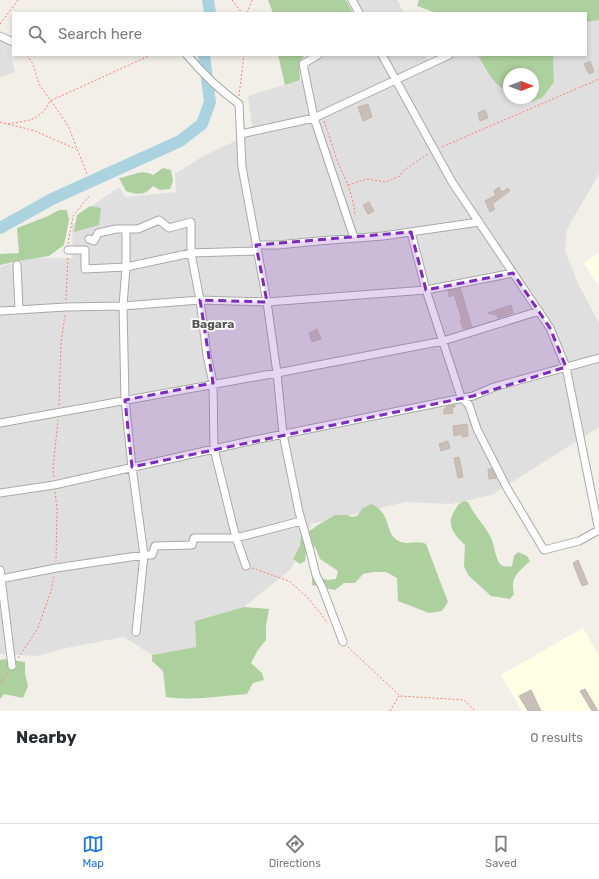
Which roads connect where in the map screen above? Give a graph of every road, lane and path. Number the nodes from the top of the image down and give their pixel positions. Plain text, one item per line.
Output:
1 (18, 0) edge
2 (232, 0) edge
3 (252, 0) edge
4 (352, 0) edge
5 (241, 12) edge
6 (248, 12) edge
7 (358, 12) edge
8 (0, 24) edge
9 (0, 36) edge
10 (12, 42) edge
11 (28, 56) edge
12 (149, 56) edge
13 (188, 56) edge
14 (244, 56) edge
15 (316, 56) edge
16 (383, 56) edge
17 (447, 56) edge
18 (599, 79) edge
19 (396, 80) junction
20 (50, 101) junction
21 (239, 104) junction
22 (322, 115) junction
23 (314, 118) junction
24 (0, 122) edge
25 (8, 124) junction
26 (241, 134) junction
27 (76, 149) junction
28 (434, 150) junction
29 (87, 174) dead end
30 (348, 185) junction
31 (90, 195) dead end
32 (355, 222) dead end
33 (479, 222) junction
34 (126, 229) junction
35 (411, 232) junction
36 (354, 238) junction
37 (89, 239) dead end
38 (257, 248) junction
39 (68, 250) junction
40 (191, 253) junction
41 (17, 265) dead end
42 (126, 267) junction
43 (513, 273) junction
44 (426, 290) junction
45 (200, 300) junction
46 (267, 302) junction
47 (123, 306) junction
48 (66, 307) junction
49 (19, 309) junction
50 (0, 310) edge
51 (538, 310) junction
52 (443, 341) junction
53 (599, 358) edge
54 (566, 367) junction
55 (277, 372) junction
56 (213, 383) junction
57 (461, 397) junction
58 (125, 400) junction
59 (58, 412) junction
60 (0, 423) edge
61 (283, 434) junction
62 (214, 449) junction
63 (132, 468) junction
64 (54, 485) junction
65 (0, 494) edge
66 (301, 520) junction
67 (599, 530) edge
68 (236, 538) junction
69 (144, 555) junction
70 (246, 566) joint
71 (56, 568) junction
72 (0, 570) edge
73 (1, 579) edge
74 (330, 626) dead end
75 (136, 632) dead end
76 (343, 642) joint
77 (12, 666) junction
78 (0, 682) edge
79 (400, 696) junction
80 (390, 711) edge
81 (474, 711) edge

1 - 8 path
2 - 5 path
3 - 6 path
4 - 7 street
9 - 10 street
11 - 20 path
12 - 20 path
13 - 21 street
14 - 21 path
15 - 23 street
16 - 19 street
17 - 19 street
18 - 28 path
19 - 22 street
19 - 28 street
20 - 25 path
20 - 27 path
21 - 26 street
22 - 23 street
22 - 30 path
23 - 26 street
23 - 36 street
24 - 25 path
25 - 27 path
26 - 38 street
27 - 29 path
28 - 30 path
28 - 33 street
30 - 32 path
31 - 39 path
33 - 35 street
33 - 43 street
34 - 37 street
34 - 40 street
34 - 42 street
35 - 36 street
35 - 44 street
36 - 38 street
38 - 40 street
38 - 46 street
39 - 42 street
39 - 48 path
40 - 42 street
40 - 45 street
41 - 49 street
42 - 47 street
43 - 44 street
43 - 51 street
44 - 46 street
44 - 52 street
45 - 46 street
45 - 47 street
45 - 56 street
46 - 55 street
47 - 48 street
47 - 58 street
48 - 49 street
48 - 59 path
49 - 50 street
51 - 52 street
51 - 54 street
52 - 55 street
52 - 57 street
53 - 54 street
54 - 57 street
54 - 67 street
55 - 56 street
55 - 61 street
56 - 58 street
56 - 62 street
57 - 61 street
57 - 67 street
58 - 59 street
58 - 63 street
59 - 60 street
59 - 64 path
61 - 62 street
61 - 66 street
62 - 63 street
62 - 68 street
63 - 64 street
63 - 69 street
64 - 65 street
64 - 71 path
66 - 68 street
66 - 76 street
68 - 69 street
68 - 70 street
69 - 71 street
69 - 75 street
70 - 74 path
71 - 73 street
71 - 77 path
72 - 73 street
73 - 77 street
76 - 79 path
77 - 78 path
79 - 80 path
79 - 81 path

